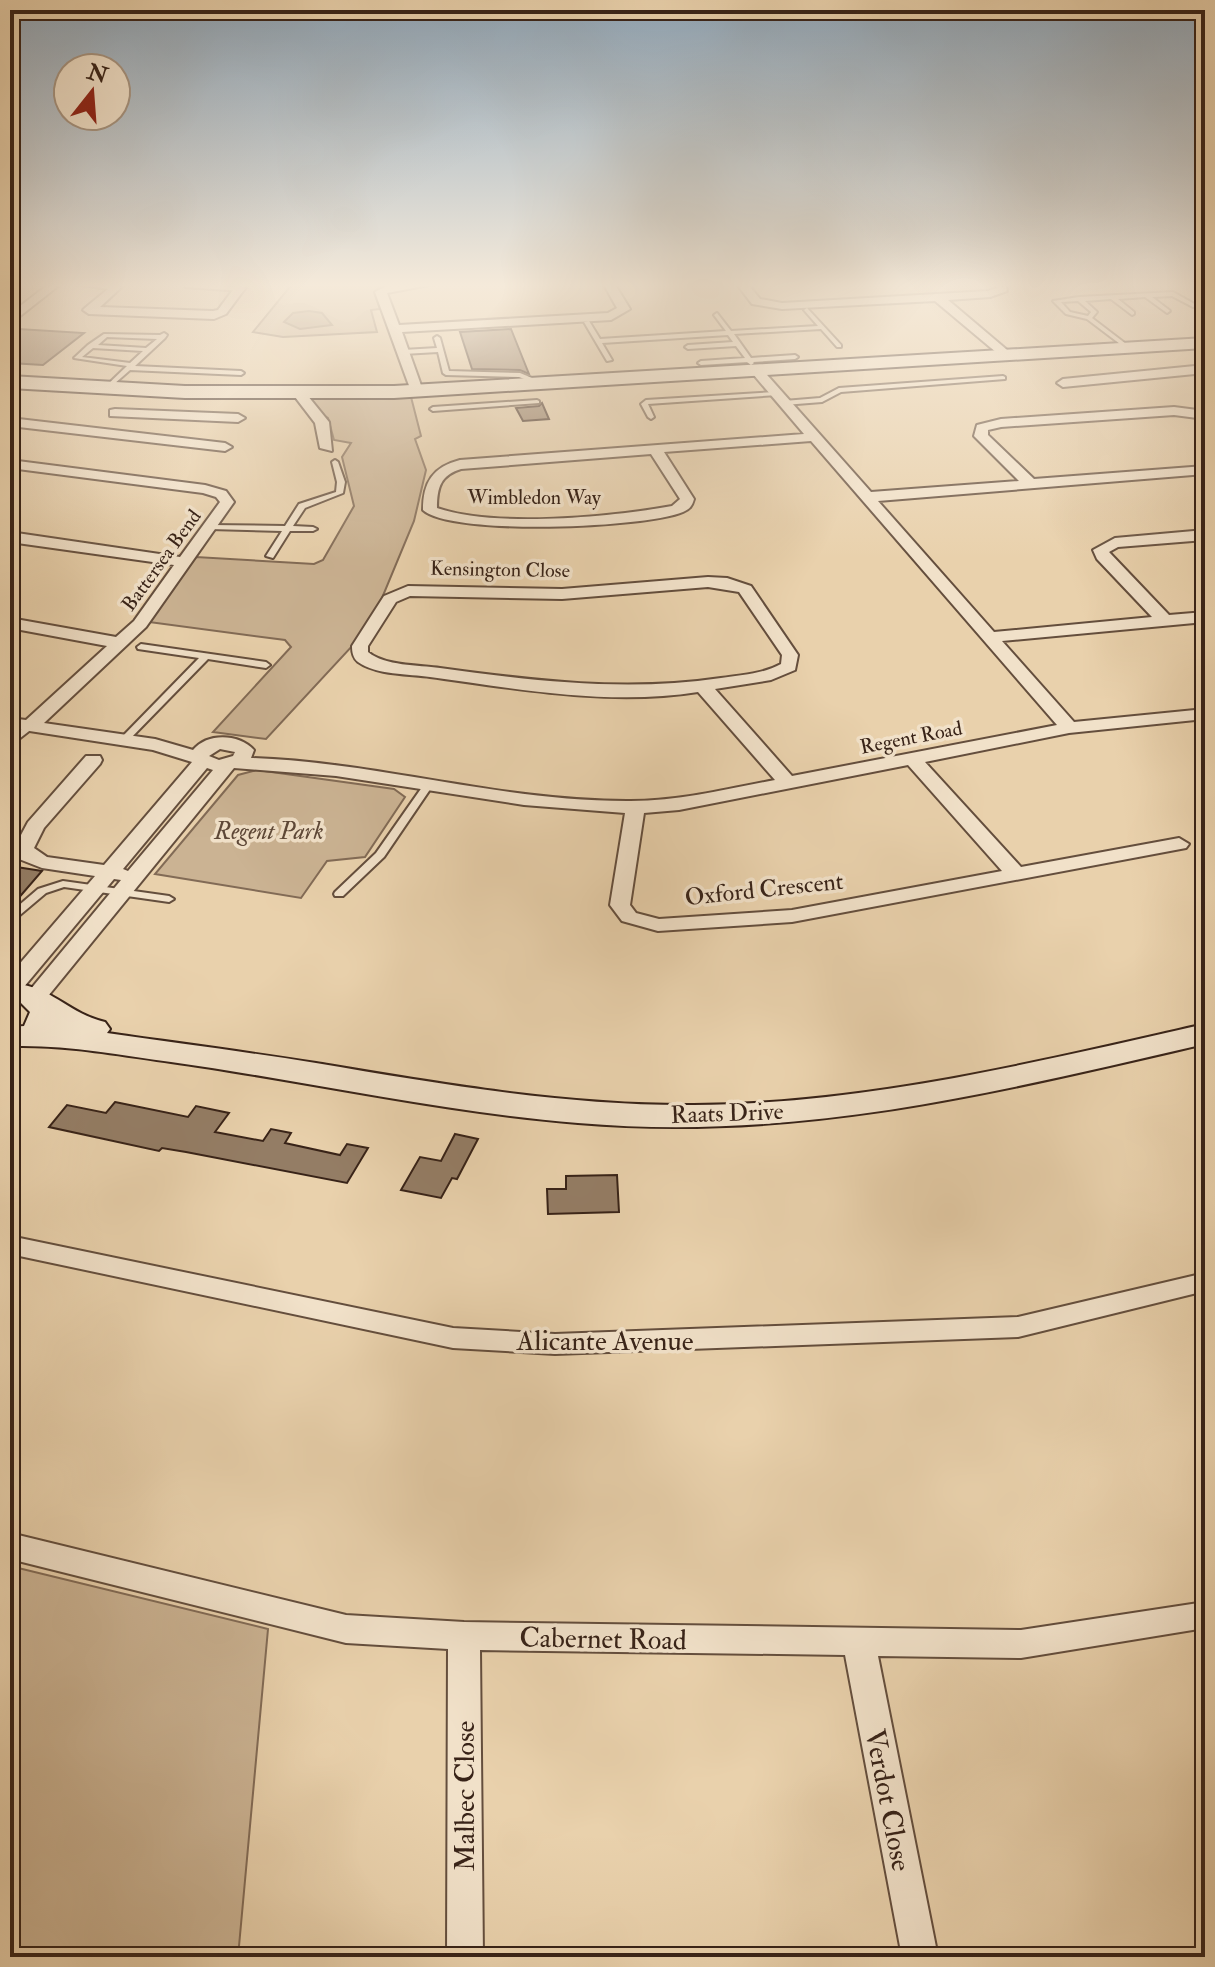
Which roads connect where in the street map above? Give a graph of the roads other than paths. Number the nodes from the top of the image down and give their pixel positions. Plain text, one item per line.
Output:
1 (121, 375) edge
2 (411, 375) edge
3 (520, 375) edge
4 (679, 375) edge
5 (760, 375) edge
6 (1146, 375) edge
7 (1003, 378) dead end
8 (10, 382) edge
9 (1063, 383) dead end
10 (106, 389) junction
11 (134, 391) junction
12 (417, 391) junction
13 (298, 393) junction
14 (534, 394) junction
15 (471, 397) junction
16 (779, 399) junction
17 (433, 409) dead end
18 (115, 413) junction
19 (1205, 415) edge
20 (651, 417) dead end
21 (238, 418) dead end
22 (10, 422) edge
23 (90, 431) junction
24 (814, 437) junction
25 (225, 447) dead end
26 (327, 448) dead end
27 (655, 449) junction
28 (335, 462) dead end
29 (10, 464) edge
30 (1205, 470) edge
31 (1031, 484) junction
32 (868, 497) junction
33 (210, 527) junction
34 (313, 529) dead end
35 (284, 530) junction
36 (1205, 535) edge
37 (10, 537) edge
38 (270, 556) dead end
39 (185, 562) junction
40 (1205, 617) edge
41 (1165, 621) junction
42 (10, 623) edge
43 (989, 637) junction
44 (119, 643) junction
45 (141, 647) dead end
46 (206, 656) junction
47 (266, 665) dead end
48 (703, 687) junction
49 (1205, 714) edge
50 (10, 723) edge
51 (30, 726) junction
52 (1069, 728) junction
53 (124, 740) junction
54 (10, 743) edge
55 (205, 755) junction
56 (236, 759) junction
57 (913, 759) junction
58 (93, 760) dead end
59 (788, 783) junction
60 (428, 785) junction
61 (635, 809) junction
62 (1179, 844) dead end
63 (1017, 875) junction
64 (102, 880) junction
65 (130, 885) junction
66 (339, 894) dead end
67 (169, 899) dead end
68 (10, 918) edge
69 (25, 996) edge
70 (1205, 1034) edge
71 (12, 1036) edge
72 (246, 1061) junction
73 (10, 1245) edge
74 (1205, 1282) edge
75 (10, 1546) edge
76 (1205, 1615) edge
77 (464, 1636) junction
78 (859, 1642) junction
79 (465, 1957) edge
80 (920, 1957) edge

1 - 10 lane
2 - 12 street
3 - 14 lane
4 - 14 street
5 - 16 street
6 - 9 street
7 - 16 lane
8 - 10 street
10 - 11 street
11 - 13 street
11 - 18 street
12 - 13 street
12 - 15 street
13 - 26 street
14 - 15 street
15 - 17 lane
16 - 20 lane
16 - 24 street
18 - 21 street
18 - 23 street
19 - 31 street
22 - 23 street
23 - 25 street
24 - 27 street, Wimbledon Way
24 - 32 street
27 - 27 street, Wimbledon Way
28 - 35 lane
29 - 33 street, Battersea Bend
30 - 31 street
31 - 32 street
32 - 43 street
33 - 35 lane
33 - 39 street, Battersea Bend
34 - 35 lane
35 - 38 lane
36 - 41 street
37 - 39 street
39 - 44 street, Battersea Bend
40 - 41 street
41 - 43 street
42 - 44 street
43 - 52 street
44 - 51 street, Battersea Bend
45 - 46 lane
46 - 47 lane
46 - 53 lane
48 - 48 street, Kensington Close
48 - 59 street
49 - 52 street, Regent Road
50 - 51 street
51 - 53 street
51 - 54 lane
52 - 57 street, Regent Road
53 - 55 street
55 - 56 street, Regent Road
55 - 64 street
56 - 60 street, Regent Road
56 - 65 street
57 - 59 street, Regent Road
57 - 63 street
58 - 64 street
59 - 61 street, Regent Road
60 - 61 street, Regent Road
60 - 66 lane
61 - 63 street, Oxford Crescent
62 - 63 street, Oxford Crescent
64 - 65 street
64 - 68 lane
64 - 69 street
65 - 67 lane
65 - 69 street
69 - 71 street
69 - 72 street, Raats Drive
70 - 72 street, Raats Drive
71 - 72 street, Raats Drive
73 - 74 street, Alicante Avenue
75 - 77 street, Cabernet Road
76 - 78 street, Cabernet Road
77 - 78 street, Cabernet Road
77 - 79 street, Malbec Close
78 - 80 street, Verdot Close

